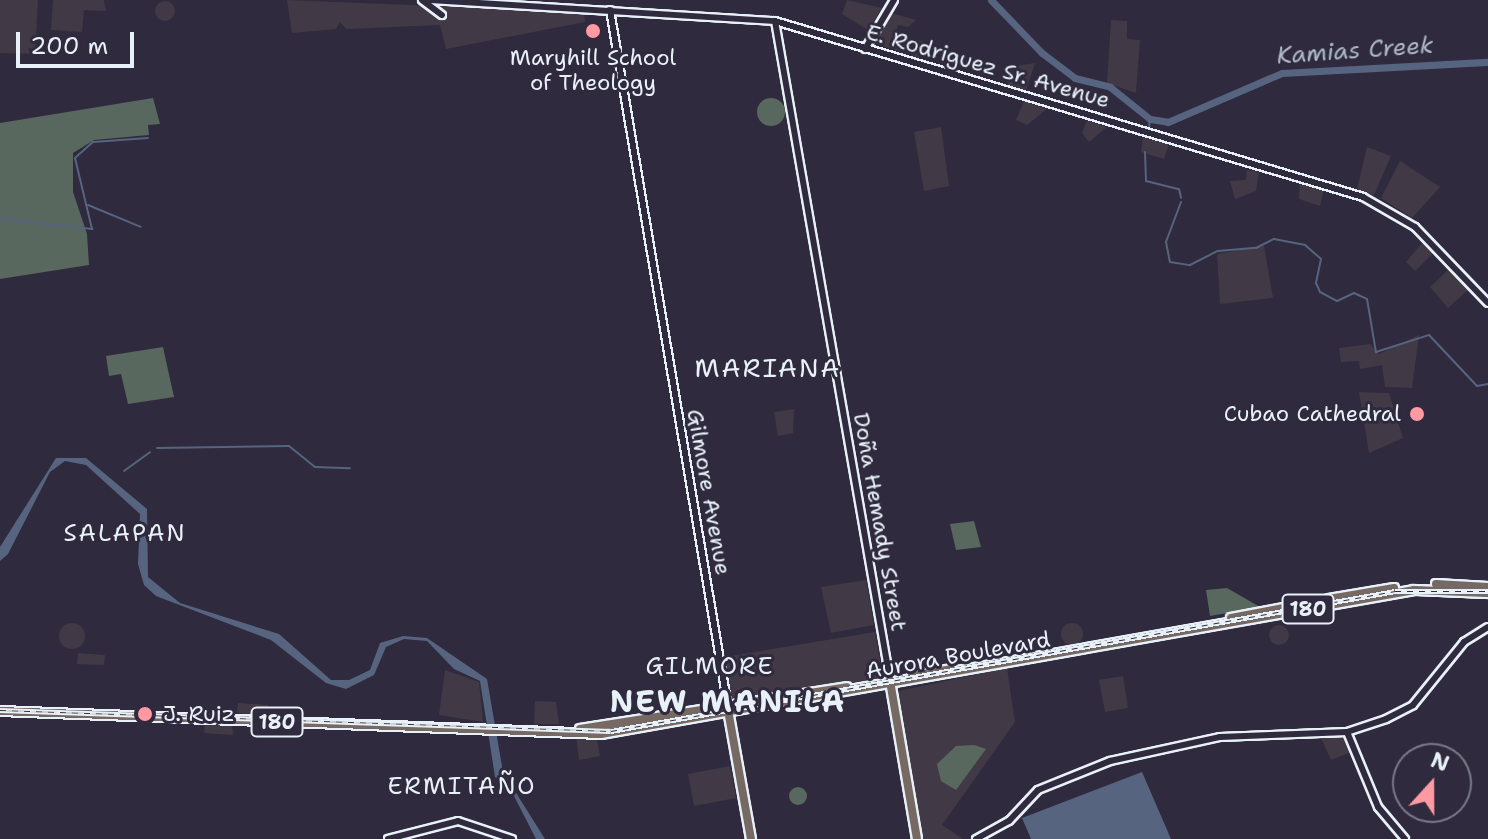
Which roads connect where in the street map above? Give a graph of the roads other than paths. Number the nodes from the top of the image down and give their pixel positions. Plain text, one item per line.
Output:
1 (422, 0) edge
2 (430, 0) edge
3 (894, 0) edge
4 (610, 10) junction
5 (442, 15) dead end
6 (775, 21) junction
7 (865, 49) junction
8 (1488, 303) edge
9 (1488, 587) edge
10 (1488, 593) edge
11 (1488, 627) edge
12 (890, 683) junction
13 (0, 709) edge
14 (728, 710) junction
15 (1347, 732) junction
16 (388, 839) edge
17 (512, 839) edge
18 (751, 839) edge
19 (917, 839) edge
20 (976, 839) edge
21 (1405, 839) edge

1 - 5 main road
2 - 4 main road, E. Rodriguez Sr. Avenue
3 - 7 main road
4 - 6 main road, E. Rodriguez Sr. Avenue
4 - 14 main road, Gilmore Avenue
6 - 7 main road, E. Rodriguez Sr. Avenue
6 - 12 main road, Doña Hemady Street
7 - 8 main road, E. Rodriguez Sr. Avenue
9 - 12 main road, Aurora Boulevard / 180
10 - 12 main road, Aurora Boulevard / 180
11 - 15 main road
12 - 14 main road, Aurora Boulevard / 180
12 - 19 main road, Doña Hemady Street
13 - 14 main road, Aurora Boulevard / 180
14 - 18 main road, Gilmore Avenue
15 - 20 main road
15 - 21 main road
16 - 17 main road

